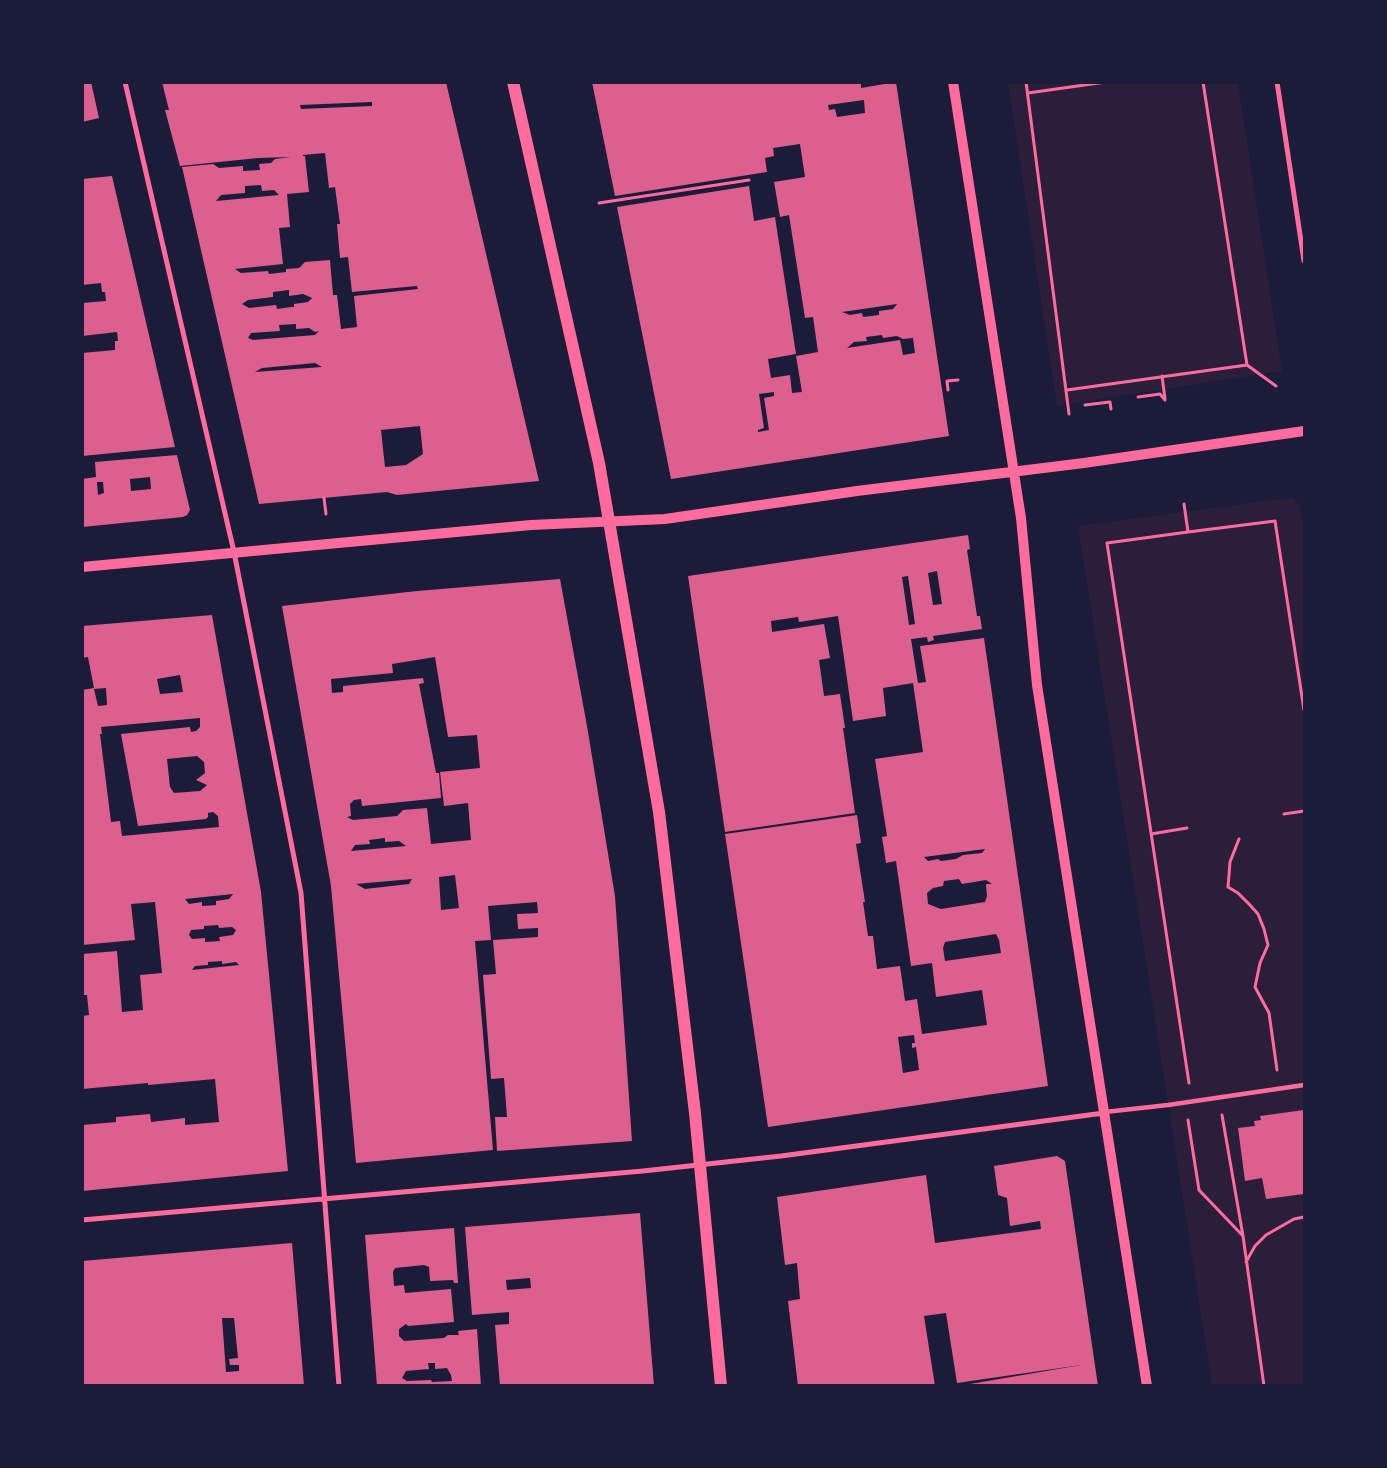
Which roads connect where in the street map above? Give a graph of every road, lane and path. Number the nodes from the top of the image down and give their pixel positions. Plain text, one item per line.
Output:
1 (125, 82) edge
2 (513, 82) edge
3 (953, 82) edge
4 (1026, 82) edge
5 (1106, 82) edge
6 (1203, 82) edge
7 (1277, 82) edge
8 (1028, 93) junction
9 (749, 180) dead end
10 (599, 203) dead end
11 (1304, 261) edge
12 (1247, 365) junction
13 (1162, 376) junction
14 (958, 380) dead end
15 (1276, 386) dead end
16 (948, 390) dead end
17 (1066, 390) junction
18 (1138, 397) dead end
19 (1085, 405) dead end
20 (1111, 409) dead end
21 (1069, 414) dead end
22 (1304, 431) edge
23 (1013, 471) junction
24 (324, 498) dead end
25 (1184, 504) dead end
26 (326, 514) dead end
27 (610, 520) junction
28 (1188, 532) junction
29 (234, 552) junction
30 (82, 567) edge
31 (1304, 710) edge
32 (1304, 811) edge
33 (1284, 814) dead end
34 (1187, 828) dead end
35 (1151, 834) junction
36 (1239, 839) dead end
37 (1304, 1085) edge
38 (1280, 1088) junction
39 (1219, 1097) junction
40 (1192, 1102) junction
41 (1185, 1103) junction
42 (1105, 1112) junction
43 (700, 1165) junction
44 (325, 1200) junction
45 (1304, 1217) edge
46 (82, 1220) edge
47 (1243, 1236) junction
48 (1246, 1262) junction
49 (339, 1386) edge
50 (721, 1386) edge
51 (1147, 1386) edge
52 (1264, 1386) edge

1 - 29 street
2 - 27 main road
3 - 23 main road
4 - 8 path
5 - 8 path
6 - 12 path
7 - 11 street
8 - 17 path
9 - 10 path
12 - 13 path
12 - 15 path
13 - 17 path
13 - 18 path
14 - 16 path
17 - 21 path
19 - 20 path
22 - 23 main road
23 - 27 main road
23 - 42 main road
24 - 26 path
25 - 28 path
27 - 29 main road
27 - 43 main road
28 - 31 path
28 - 35 path
29 - 30 main road
29 - 44 street
32 - 33 path
34 - 35 path
35 - 40 path
36 - 38 path
37 - 38 street
38 - 39 street
39 - 40 street
39 - 47 path
40 - 41 street
41 - 42 street
41 - 47 path
42 - 43 street
42 - 51 main road
43 - 44 street
43 - 50 main road
44 - 46 street
44 - 49 street
45 - 48 path
47 - 48 path
48 - 52 path

